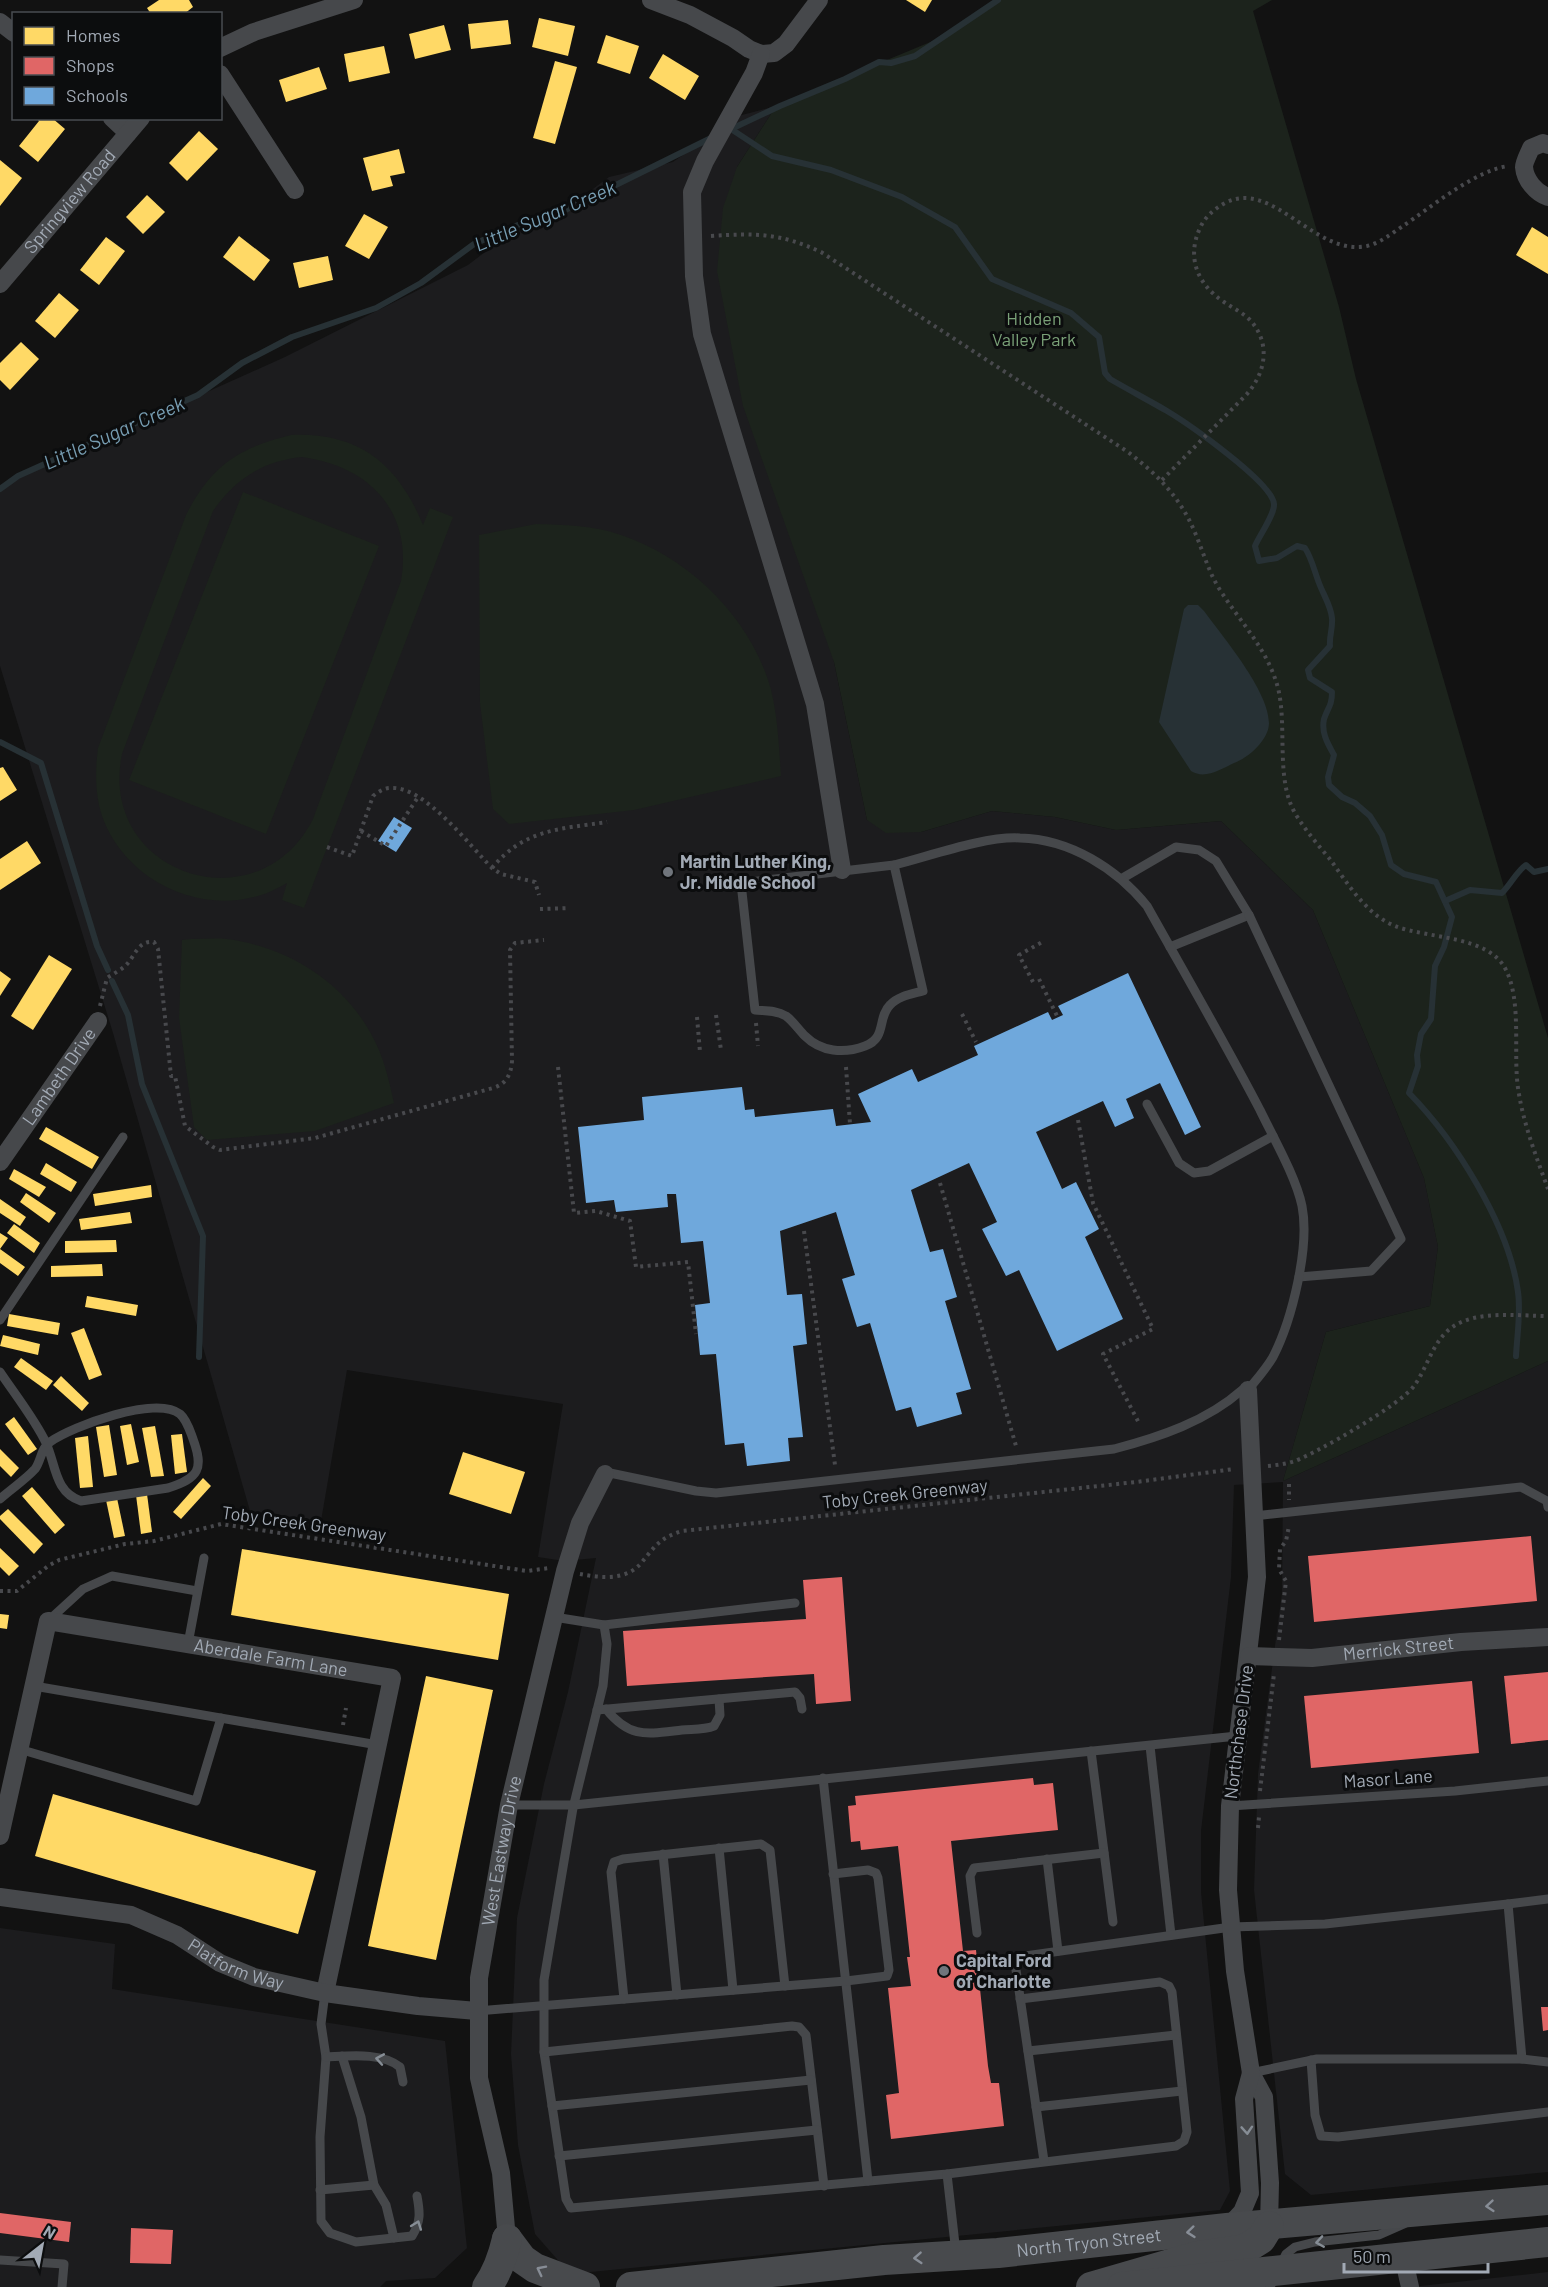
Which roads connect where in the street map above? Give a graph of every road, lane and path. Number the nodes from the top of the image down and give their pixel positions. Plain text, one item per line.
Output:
1 (354, 0) edge
2 (651, 0) edge
3 (819, 0) edge
4 (0, 22) edge
5 (12, 31) edge
6 (222, 47) edge
7 (761, 54) junction
8 (222, 77) edge
9 (114, 120) edge
10 (139, 120) edge
11 (128, 133) junction
12 (1548, 145) edge
13 (1524, 166) junction
14 (296, 190) dead end
15 (1548, 197) edge
16 (696, 233) junction
17 (0, 284) edge
18 (1162, 480) junction
19 (418, 797) junction
20 (607, 822) dead end
21 (361, 831) junction
22 (327, 847) dead end
23 (894, 865) junction
24 (492, 868) junction
25 (842, 870) junction
26 (1121, 879) junction
27 (539, 895) dead end
28 (570, 908) dead end
29 (540, 909) dead end
30 (1249, 915) junction
31 (544, 940) dead end
32 (1044, 941) dead end
33 (1170, 946) junction
34 (1039, 979) dead end
35 (1033, 982) dead end
36 (754, 1010) junction
37 (962, 1014) dead end
38 (716, 1015) dead end
39 (1057, 1016) dead end
40 (697, 1017) dead end
41 (98, 1021) joint
42 (976, 1042) dead end
43 (758, 1046) dead end
44 (721, 1050) dead end
45 (700, 1052) dead end
46 (558, 1067) dead end
47 (846, 1067) dead end
48 (1147, 1104) dead end
49 (1078, 1120) dead end
50 (850, 1124) dead end
51 (1273, 1136) junction
52 (123, 1137) dead end
53 (0, 1162) edge
54 (940, 1184) dead end
55 (1548, 1189) edge
56 (804, 1231) dead end
57 (1299, 1277) junction
58 (1548, 1316) edge
59 (0, 1320) edge
60 (696, 1334) dead end
61 (0, 1372) edge
62 (1248, 1390) junction
63 (1140, 1425) dead end
64 (47, 1444) junction
65 (1016, 1446) dead end
66 (835, 1465) dead end
67 (1273, 1465) dead end
68 (1239, 1468) dead end
69 (605, 1474) joint
70 (1289, 1484) dead end
71 (0, 1499) edge
72 (1548, 1507) edge
73 (1289, 1512) junction
74 (1254, 1516) junction
75 (204, 1558) dead end
76 (546, 1568) dead end
77 (589, 1576) dead end
78 (0, 1591) edge
79 (197, 1591) junction
80 (795, 1603) dead end
81 (554, 1617) junction
82 (48, 1621) junction
83 (604, 1625) junction
84 (1548, 1637) edge
85 (188, 1644) junction
86 (1278, 1647) dead end
87 (1249, 1656) junction
88 (1275, 1669) dead end
89 (34, 1686) junction
90 (719, 1699) junction
91 (802, 1709) dead end
92 (602, 1710) junction
93 (221, 1718) junction
94 (1237, 1736) junction
95 (378, 1745) junction
96 (1149, 1746) junction
97 (19, 1749) junction
98 (1091, 1751) junction
99 (823, 1778) junction
100 (1548, 1781) edge
101 (574, 1804) junction
102 (1259, 1804) junction
103 (509, 1805) junction
104 (1230, 1806) junction
105 (1258, 1828) dead end
106 (0, 1836) edge
107 (719, 1848) junction
108 (1104, 1853) junction
109 (663, 1854) junction
110 (1047, 1859) junction
111 (833, 1874) junction
112 (0, 1897) edge
113 (1548, 1899) edge
114 (1508, 1904) junction
115 (1113, 1922) dead end
116 (1231, 1927) junction
117 (977, 1933) dead end
118 (1172, 1935) junction
119 (1058, 1951) junction
120 (846, 1981) junction
121 (785, 1986) junction
122 (733, 1990) junction
123 (325, 1993) junction
124 (677, 1995) junction
125 (624, 1999) junction
126 (1020, 1999) junction
127 (542, 2005) junction
128 (477, 2011) junction
129 (1176, 2035) junction
130 (1028, 2051) junction
131 (544, 2052) junction
132 (342, 2056) junction
133 (327, 2057) junction
134 (1522, 2059) junction
135 (1311, 2060) junction
136 (1548, 2062) edge
137 (1251, 2073) junction
138 (811, 2080) junction
139 (403, 2082) dead end
140 (1182, 2091) junction
141 (552, 2106) junction
142 (1036, 2107) junction
143 (1548, 2112) edge
144 (817, 2130) junction
145 (559, 2156) junction
146 (1044, 2162) junction
147 (947, 2174) junction
148 (868, 2181) junction
149 (374, 2185) junction
150 (824, 2186) junction
151 (320, 2190) junction
152 (417, 2196) dead end
153 (1548, 2200) edge
154 (1437, 2211) junction
155 (1269, 2226) junction
156 (1227, 2228) junction
157 (394, 2238) junction
158 (507, 2239) junction
159 (1548, 2242) edge
160 (956, 2256) junction
161 (1402, 2256) junction
162 (0, 2260) edge
163 (1291, 2275) edge
164 (62, 2287) edge
165 (487, 2287) edge
166 (585, 2287) edge
167 (631, 2287) edge
168 (1091, 2287) edge
169 (1122, 2287) edge
170 (1410, 2287) edge

1 - 6 street
2 - 7 street
3 - 7 street
4 - 5 street
7 - 16 street
8 - 14 street
9 - 11 street
10 - 11 street, Springview Road
11 - 17 street, Springview Road
12 - 13 street
13 - 15 street
13 - 18 path
16 - 18 path
16 - 25 street
18 - 55 path
19 - 21 path
19 - 21 path
19 - 24 path
20 - 24 path
21 - 22 path
23 - 25 lane
23 - 26 lane
23 - 36 lane
24 - 27 path
25 - 36 lane
26 - 30 lane
26 - 33 lane
28 - 29 path
30 - 33 lane
30 - 57 lane
31 - 41 path
32 - 35 path
33 - 51 lane
34 - 39 path
36 - 43 path
37 - 42 path
38 - 44 path
40 - 45 path
41 - 53 street, Lambeth Drive
46 - 60 path
47 - 50 path
48 - 51 lane
49 - 63 path
51 - 57 lane
52 - 59 lane
54 - 65 path
56 - 66 path
57 - 62 lane
58 - 67 path
61 - 64 lane
62 - 69 lane
62 - 74 street, Northchase Drive
64 - 64 lane
64 - 71 lane
68 - 77 path, Toby Creek Greenway
69 - 81 street, West Eastway Drive
70 - 73 path
72 - 73 lane
73 - 74 lane
73 - 86 path
74 - 87 street, Northchase Drive
75 - 79 lane
76 - 78 path, Toby Creek Greenway
79 - 82 lane
79 - 85 lane
80 - 83 lane
81 - 83 lane
81 - 103 street, West Eastway Drive
82 - 85 street, Aberdale Farm Lane
82 - 89 street
83 - 92 lane
84 - 87 street, Merrick Street
85 - 95 street, Aberdale Farm Lane
87 - 94 street, Northchase Drive
88 - 102 path
89 - 93 lane
89 - 97 street
90 - 91 lane
90 - 92 lane
90 - 92 lane
92 - 101 lane
93 - 95 lane
93 - 97 lane
94 - 96 lane
94 - 104 street, Northchase Drive
95 - 123 street, Aberdale Farm Lane
96 - 98 lane
96 - 118 lane
97 - 106 street
98 - 99 lane
98 - 108 lane
99 - 101 lane
99 - 111 lane
100 - 102 lane, Masor Lane
101 - 103 lane
101 - 127 lane
102 - 104 lane, Masor Lane
102 - 105 path
103 - 128 street, West Eastway Drive
104 - 116 street, Northchase Drive
107 - 109 lane
107 - 121 lane
107 - 122 lane
108 - 110 lane
108 - 115 lane
109 - 124 lane
109 - 125 lane
110 - 117 lane
110 - 119 lane
111 - 120 lane
111 - 120 lane
112 - 123 street, Platform Way
113 - 114 lane
114 - 116 lane
114 - 134 lane
116 - 118 lane
116 - 137 street, Northchase Drive
118 - 119 lane
119 - 126 lane
120 - 121 lane
120 - 148 lane
121 - 122 lane
122 - 124 lane
123 - 128 street, Platform Way
123 - 133 lane
124 - 125 lane
125 - 127 lane
126 - 129 lane
126 - 130 lane
127 - 128 lane
127 - 131 lane
128 - 158 street, West Eastway Drive
129 - 130 lane
129 - 140 lane
130 - 142 lane
131 - 138 lane
131 - 141 lane
132 - 133 lane
139 -> 132 lane
132 - 149 lane
133 - 151 lane
134 - 135 lane
134 - 136 lane
135 - 137 lane
135 - 143 lane
137 - 155 street, Northchase Drive
137 -> 156 street, Northchase Drive
138 - 141 lane
138 - 144 lane
140 - 142 lane
140 - 146 lane
141 - 145 lane
142 - 146 lane
144 - 145 lane
144 - 150 lane
145 - 150 lane
146 - 147 lane
147 - 148 lane
147 - 160 lane
148 - 150 lane
149 - 151 lane
149 - 157 lane
151 - 157 lane
157 -> 152 lane
153 -> 154 main road, North Tryon Street
154 - 155 main road, North Tryon Street
154 -> 163 lane
155 - 156 main road, North Tryon Street
155 - 168 main road
156 -> 160 main road, North Tryon Street
158 - 165 main road
166 -> 158 main road
159 - 161 main road
160 -> 167 main road, North Tryon Street
161 - 163 main road
161 - 170 street
162 - 164 lane
163 - 169 main road

